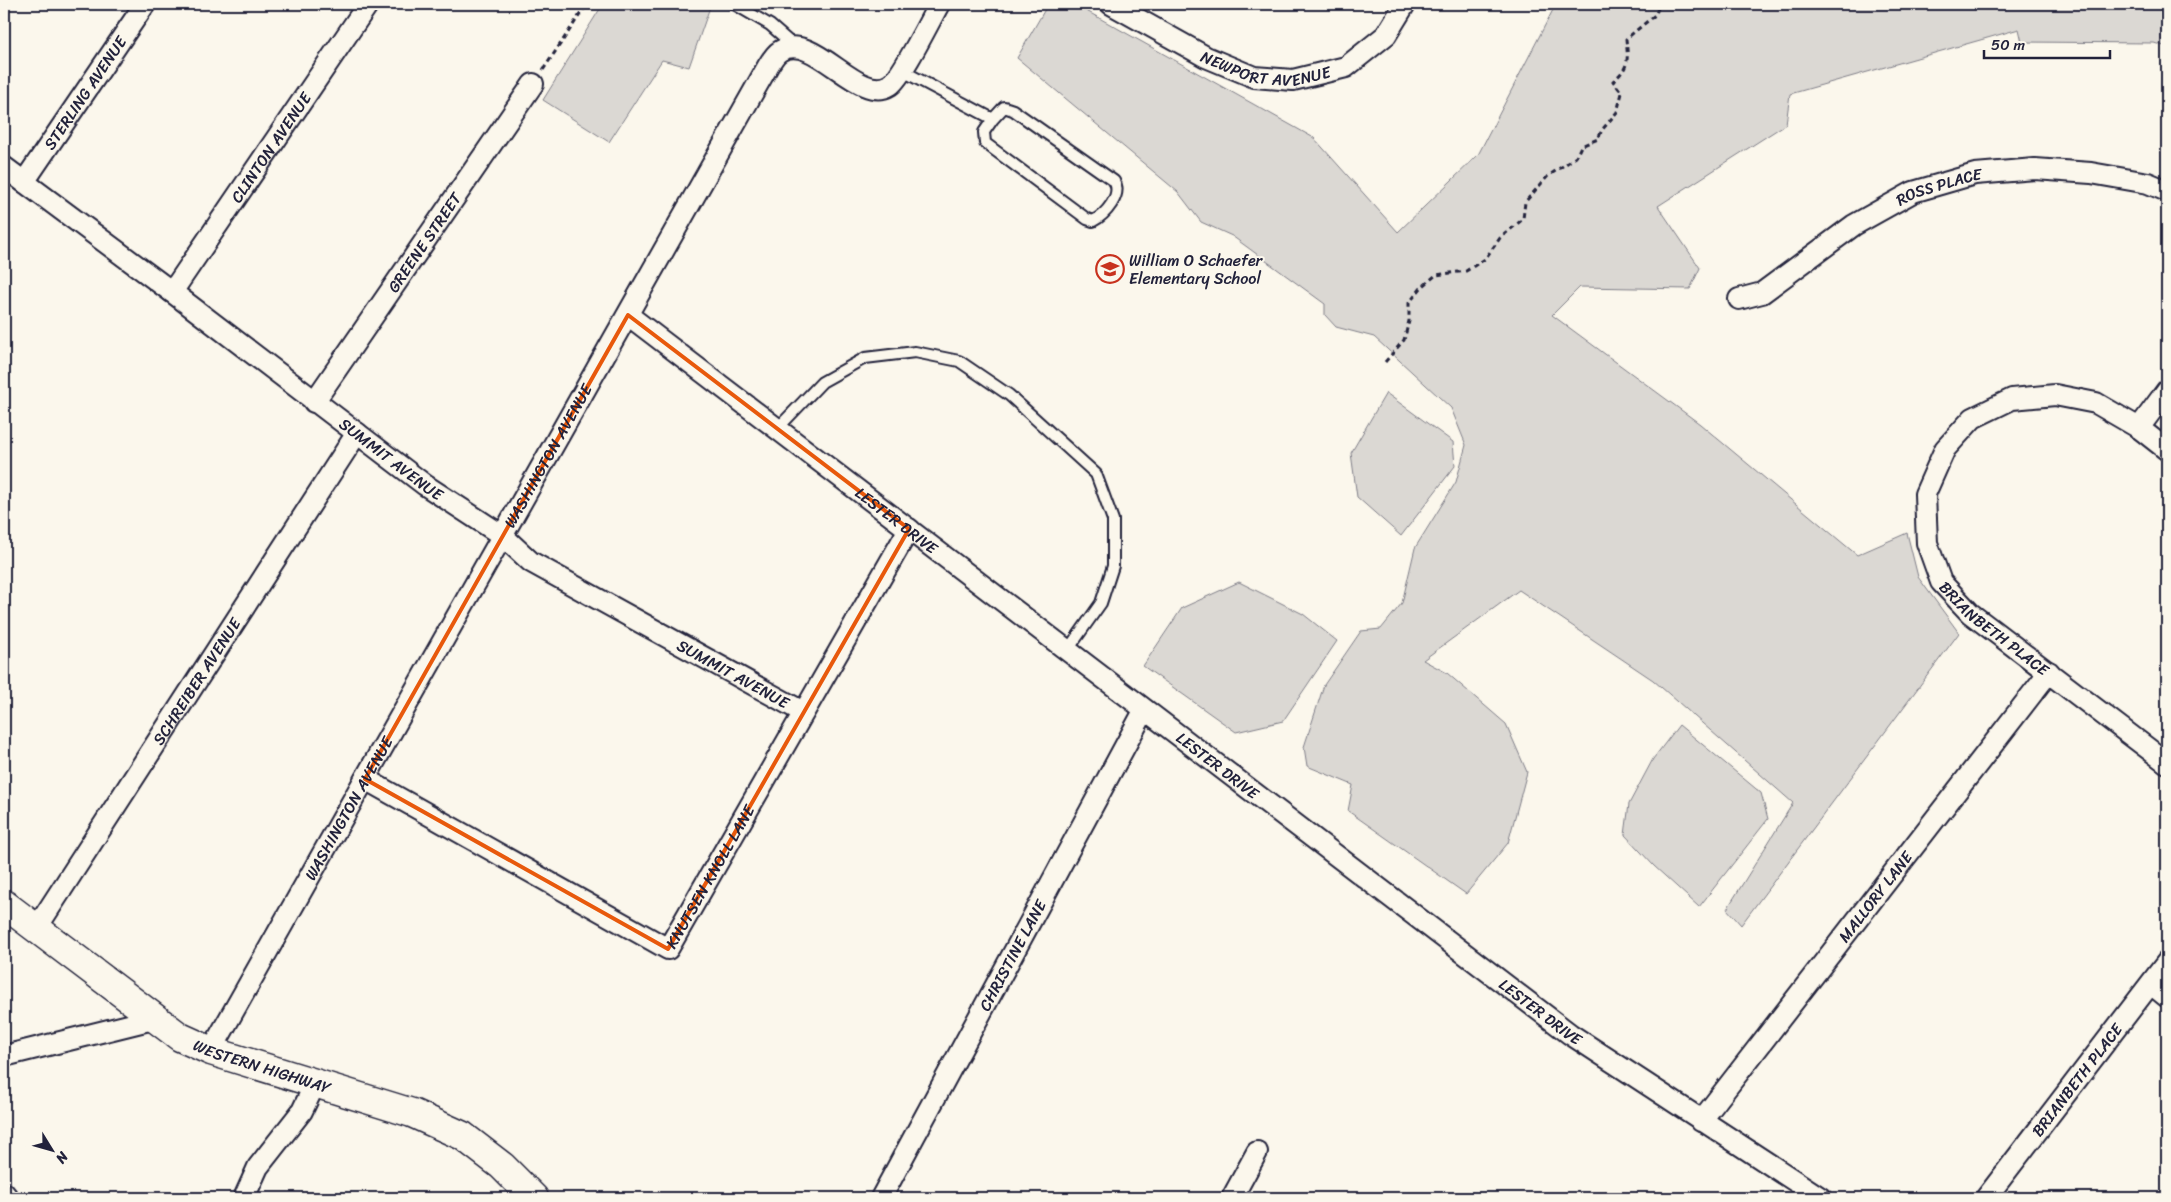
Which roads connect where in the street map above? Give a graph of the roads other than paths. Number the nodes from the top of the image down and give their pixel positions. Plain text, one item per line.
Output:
1 (145, 4) edge
2 (368, 4) edge
3 (734, 4) edge
4 (939, 4) edge
5 (1111, 4) edge
6 (1405, 4) edge
7 (794, 46) junction
8 (901, 70) junction
9 (533, 84) road end
10 (993, 119) junction
11 (4, 167) edge
12 (24, 182) junction
13 (2167, 191) edge
14 (172, 292) junction
15 (1739, 299) dead end
16 (628, 315) junction
17 (2167, 390) edge
18 (314, 402) junction
19 (2139, 428) junction
20 (777, 429) junction
21 (357, 433) junction
22 (2167, 450) edge
23 (909, 529) junction
24 (502, 536) junction
25 (1067, 651) junction
26 (2049, 672) junction
27 (1144, 711) junction
28 (803, 712) junction
29 (2167, 763) edge
30 (365, 779) junction
31 (4, 904) edge
32 (36, 929) junction
33 (2167, 962) edge
34 (2151, 984) junction
35 (2167, 997) edge
36 (153, 1019) junction
37 (210, 1051) junction
38 (4, 1056) edge
39 (315, 1084) junction
40 (1701, 1121) junction
41 (1257, 1152) dead end
42 (4, 1193) edge
43 (8, 1198) edge
44 (244, 1198) edge
45 (534, 1198) edge
46 (881, 1198) edge
47 (1232, 1198) edge
48 (1822, 1198) edge
49 (1986, 1198) edge

1 - 12 street, STERLING AVENUE
2 - 14 street, CLINTON AVENUE
3 - 7 lane
4 - 8 street
5 - 6 street, NEWPORT AVENUE
7 - 8 street
7 - 16 street, WASHINGTON AVENUE
8 - 10 lane
9 - 18 street, GREENE STREET
10 - 10 lane
11 - 12 street, SUMMIT AVENUE
12 - 14 street, SUMMIT AVENUE
13 - 15 street, ROSS PLACE
14 - 18 street, SUMMIT AVENUE
16 - 20 street, LESTER DRIVE
16 - 24 street, WASHINGTON AVENUE
17 - 19 street
18 - 21 street, SUMMIT AVENUE
19 - 22 street, BRIANBETH PLACE
19 - 26 street, BRIANBETH PLACE
20 - 23 street, LESTER DRIVE
20 - 25 lane
21 - 24 street, SUMMIT AVENUE
21 - 32 street, SCHREIBER AVENUE
23 - 25 street, LESTER DRIVE
23 - 28 street, KNUTSEN KNOLL LANE
24 - 28 street, SUMMIT AVENUE
24 - 30 street, WASHINGTON AVENUE
25 - 27 street, LESTER DRIVE
26 - 29 street, BRIANBETH PLACE
26 - 40 street, MALLORY LANE
27 - 40 street, LESTER DRIVE
27 - 46 street, CHRISTINE LANE
28 - 30 street, KNUTSEN KNOLL LANE
30 - 37 street, WASHINGTON AVENUE
31 - 32 street, WESTERN HIGHWAY
32 - 36 street, WESTERN HIGHWAY
33 - 34 street, BRIANBETH PLACE
34 - 35 street
34 - 49 street, BRIANBETH PLACE
36 - 37 street, WESTERN HIGHWAY
36 - 38 street
37 - 39 street, WESTERN HIGHWAY
39 - 44 street
39 - 45 street, WESTERN HIGHWAY
40 - 48 street, LESTER DRIVE
41 - 47 street
42 - 43 street

